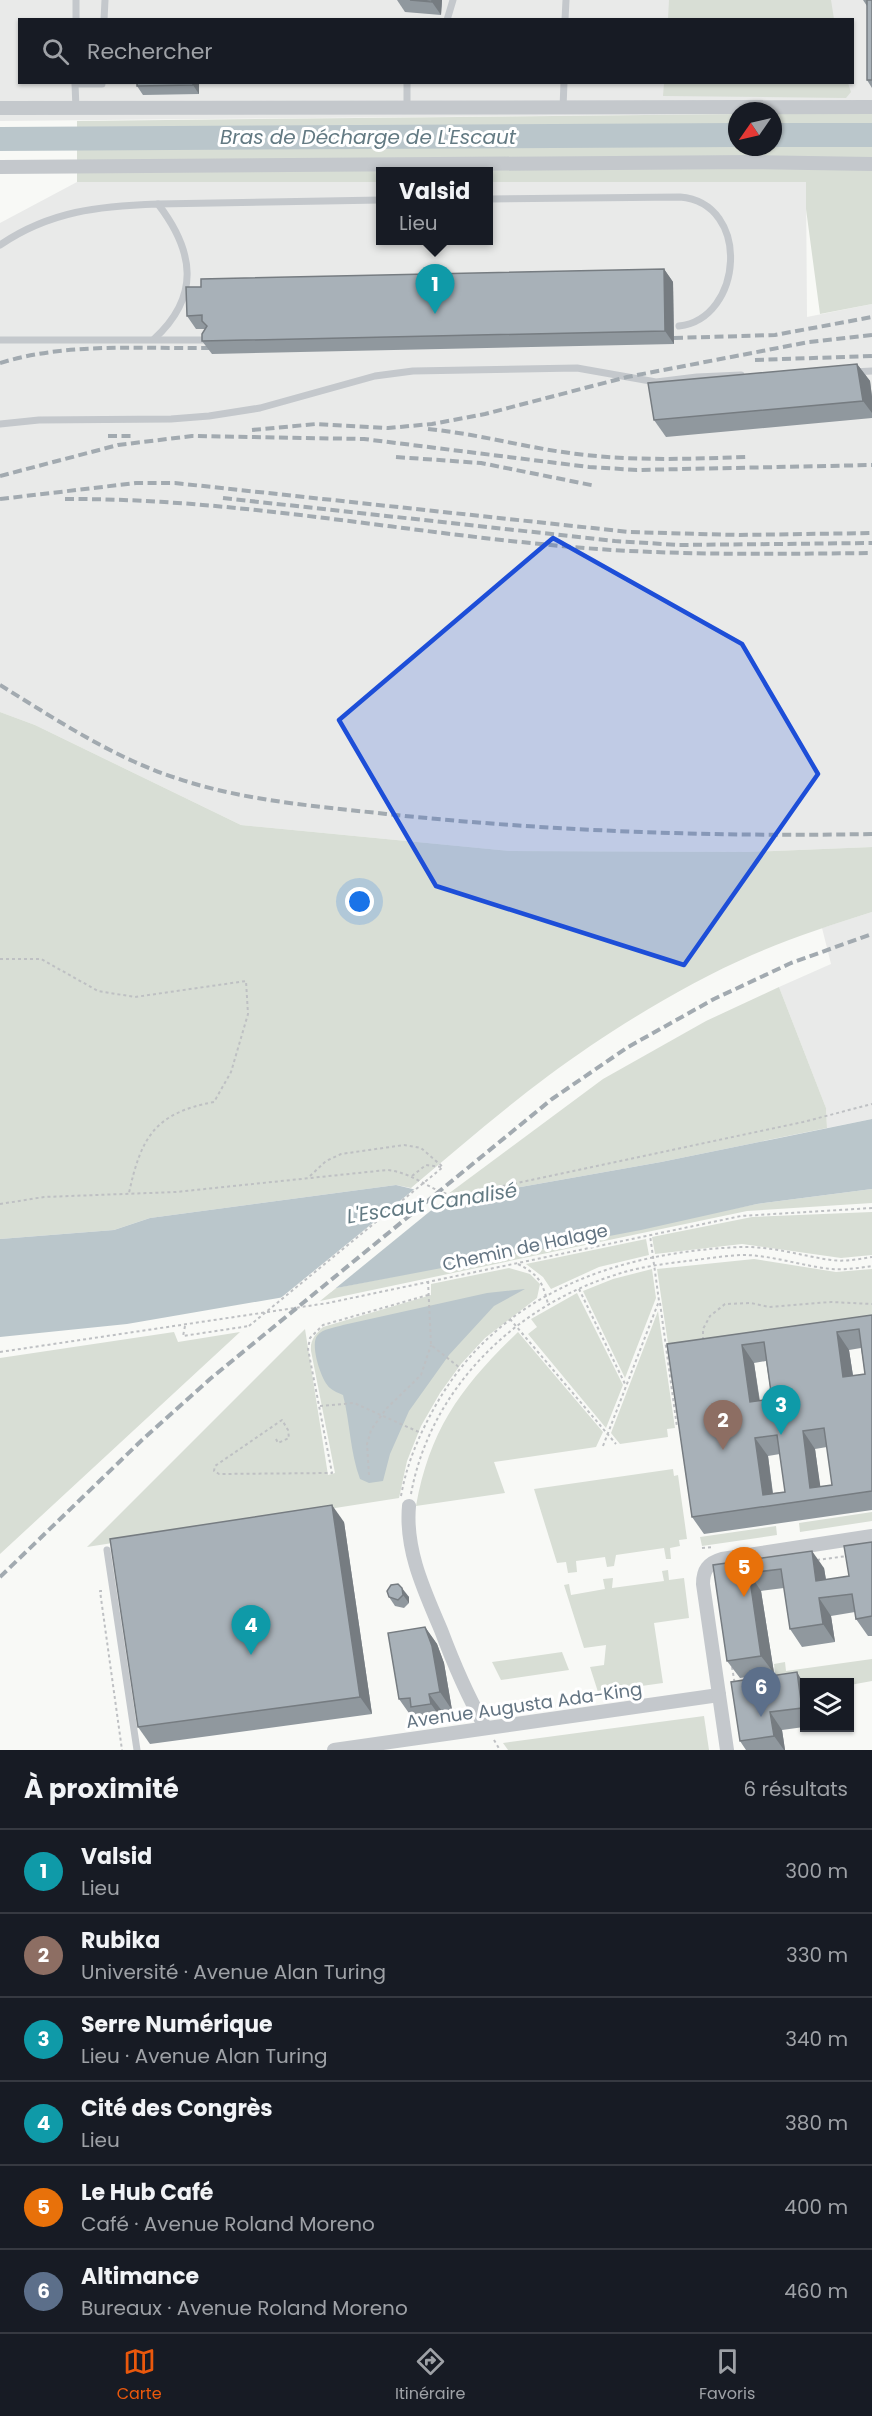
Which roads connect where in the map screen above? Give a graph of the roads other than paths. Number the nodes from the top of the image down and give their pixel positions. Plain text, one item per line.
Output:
1 (76, 0) edge
2 (105, 0) edge
3 (453, 0) edge
4 (566, 0) edge
5 (76, 18) edge
6 (104, 18) edge
7 (448, 18) edge
8 (565, 18) edge
9 (75, 84) edge
10 (407, 84) edge
11 (564, 84) edge
12 (872, 107) edge
13 (0, 108) edge
14 (76, 108) junction
15 (563, 108) junction
16 (407, 109) junction
17 (872, 164) edge
18 (0, 167) edge
19 (493, 199) edge
20 (376, 200) edge
21 (158, 204) junction
22 (0, 245) edge
23 (679, 326) dead end
24 (154, 339) junction
25 (0, 340) edge
26 (212, 340) edge
27 (872, 371) edge
28 (849, 372) edge
29 (747, 375) edge
30 (0, 424) edge
31 (405, 1505) road end
32 (872, 1536) edge
33 (107, 1550) dead end
34 (719, 1695) junction
35 (483, 1723) dead end
36 (137, 1750) edge
37 (334, 1750) edge
38 (727, 1750) edge

1 - 5 lane
2 - 6 lane
3 - 7 lane
4 - 8 lane
9 - 14 lane
10 - 16 lane
11 - 15 lane
12 - 15 street
13 - 14 street
14 - 16 street
15 - 16 street
17 - 18 street
19 - 23 lane
20 - 21 lane
21 - 22 lane
21 - 24 lane
24 - 25 lane
24 - 26 lane
27 - 28 lane
29 - 30 lane
31 - 35 street
32 - 34 street
33 - 36 lane
34 - 37 street, Avenue Augusta Ada-King
34 - 38 street

